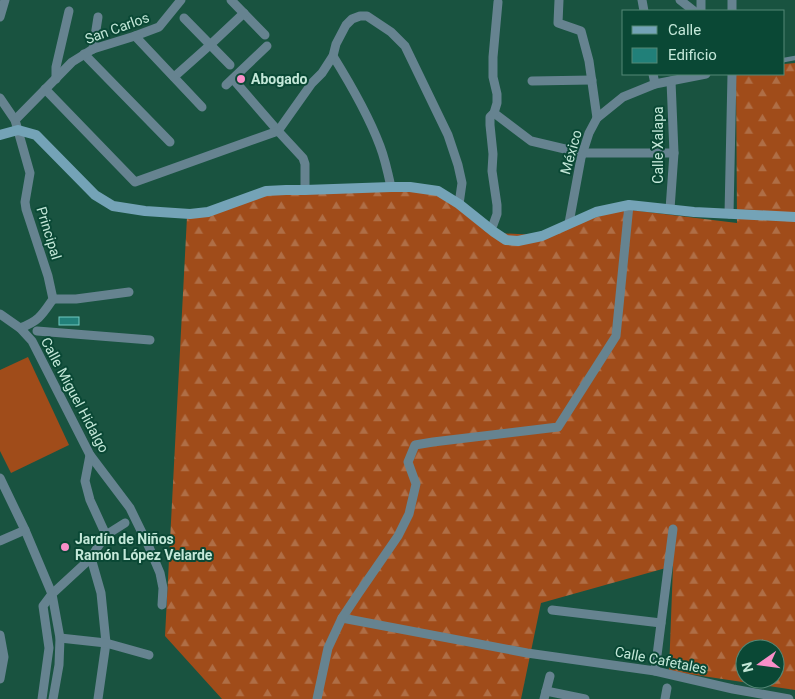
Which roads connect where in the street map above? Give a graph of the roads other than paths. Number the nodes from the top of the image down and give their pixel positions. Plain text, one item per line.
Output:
1 (5, 0) edge
2 (182, 0) edge
3 (231, 0) edge
4 (558, 0) edge
5 (680, 0) edge
6 (498, 2) dead end
7 (693, 10) edge
8 (69, 11) dead end
9 (244, 13) junction
10 (0, 17) edge
11 (98, 17) dead end
12 (184, 18) dead end
13 (265, 35) dead end
14 (135, 36) junction
15 (210, 46) junction
16 (267, 46) dead end
17 (89, 51) junction
18 (333, 56) junction
19 (230, 65) dead end
20 (653, 75) edge
21 (697, 75) edge
22 (732, 75) edge
23 (174, 77) junction
24 (56, 79) junction
25 (592, 80) junction
26 (671, 81) junction
27 (532, 82) dead end
28 (655, 84) junction
29 (45, 89) junction
30 (0, 98) edge
31 (202, 107) dead end
32 (494, 113) junction
33 (598, 118) junction
34 (16, 125) junction
35 (278, 131) junction
36 (0, 135) edge
37 (170, 142) dead end
38 (582, 153) junction
39 (674, 153) junction
40 (391, 187) junction
41 (305, 190) junction
42 (459, 204) junction
43 (628, 205) junction
44 (670, 209) junction
45 (729, 214) junction
46 (795, 217) edge
47 (569, 223) junction
48 (488, 228) junction
49 (129, 292) dead end
50 (53, 299) junction
51 (0, 314) edge
52 (41, 318) junction
53 (20, 328) junction
54 (37, 331) junction
55 (150, 340) dead end
56 (32, 341) junction
57 (90, 455) junction
58 (1, 482) edge
59 (125, 523) dead end
60 (673, 529) dead end
61 (25, 530) junction
62 (106, 536) junction
63 (0, 541) edge
64 (91, 558) junction
65 (52, 594) junction
66 (162, 605) dead end
67 (552, 610) dead end
68 (342, 618) junction
69 (660, 623) junction
70 (0, 635) edge
71 (60, 638) junction
72 (106, 643) junction
73 (49, 648) junction
74 (60, 652) junction
75 (149, 655) dead end
76 (655, 671) junction
77 (550, 676) dead end
78 (0, 679) edge
79 (667, 688) dead end
80 (733, 689) junction
81 (545, 695) edge
82 (42, 699) edge
83 (54, 699) edge
84 (98, 699) edge
85 (317, 699) edge
86 (584, 699) edge
87 (665, 699) edge
88 (731, 699) edge
89 (788, 699) edge

1 - 10 street
2 - 14 street, San Carlos
3 - 9 street
4 - 25 street
5 - 7 street
6 - 32 street
8 - 24 street
9 - 13 street
9 - 15 street
11 - 17 street
12 - 15 street
14 - 17 street, San Carlos
14 - 23 street
15 - 19 street
15 - 23 street
16 - 35 street
17 - 24 street, San Carlos
17 - 37 street
18 - 35 street
18 - 40 street
18 - 42 street
20 - 28 street
21 - 26 street, México
22 - 45 street
23 - 31 street
24 - 29 street, San Carlos
25 - 27 street
25 - 33 street
26 - 28 street, México
26 - 39 street, Calle Xalapa
28 - 33 street, México
29 - 34 street, San Carlos
29 - 35 street
30 - 34 street, Principal
32 - 38 street
32 - 48 street
33 - 38 street, México
34 - 36 street
34 - 41 street
34 - 50 street, Principal
35 - 41 street
38 - 39 street
38 - 47 street, México
39 - 44 street, Calle Xalapa
40 - 41 street
40 - 42 street
42 - 48 street
43 - 44 street
43 - 47 street
43 - 68 street
44 - 45 street
45 - 46 street
47 - 48 street
49 - 50 street
50 - 52 street
51 - 53 street, Calle Miguel Hidalgo
52 - 53 street
52 - 54 street
53 - 56 street, Calle Miguel Hidalgo
54 - 55 street
54 - 56 street
56 - 57 street, Calle Miguel Hidalgo
57 - 62 street
57 - 66 street, Calle Miguel Hidalgo
58 - 61 street
59 - 62 street
60 - 69 street
61 - 63 street
61 - 65 street
62 - 64 street
64 - 65 street
64 - 72 street
65 - 71 street
65 - 73 street
67 - 69 street
68 - 76 street, Calle Cafetales
68 - 85 street
69 - 76 street
70 - 78 street
71 - 72 street
71 - 74 street
72 - 75 street
72 - 84 street
73 - 74 street
73 - 82 street
74 - 83 street
76 - 80 street, Calle Cafetales
77 - 81 street
79 - 87 street
80 - 88 street
80 - 89 street, Calle Cafetales
81 - 86 street

